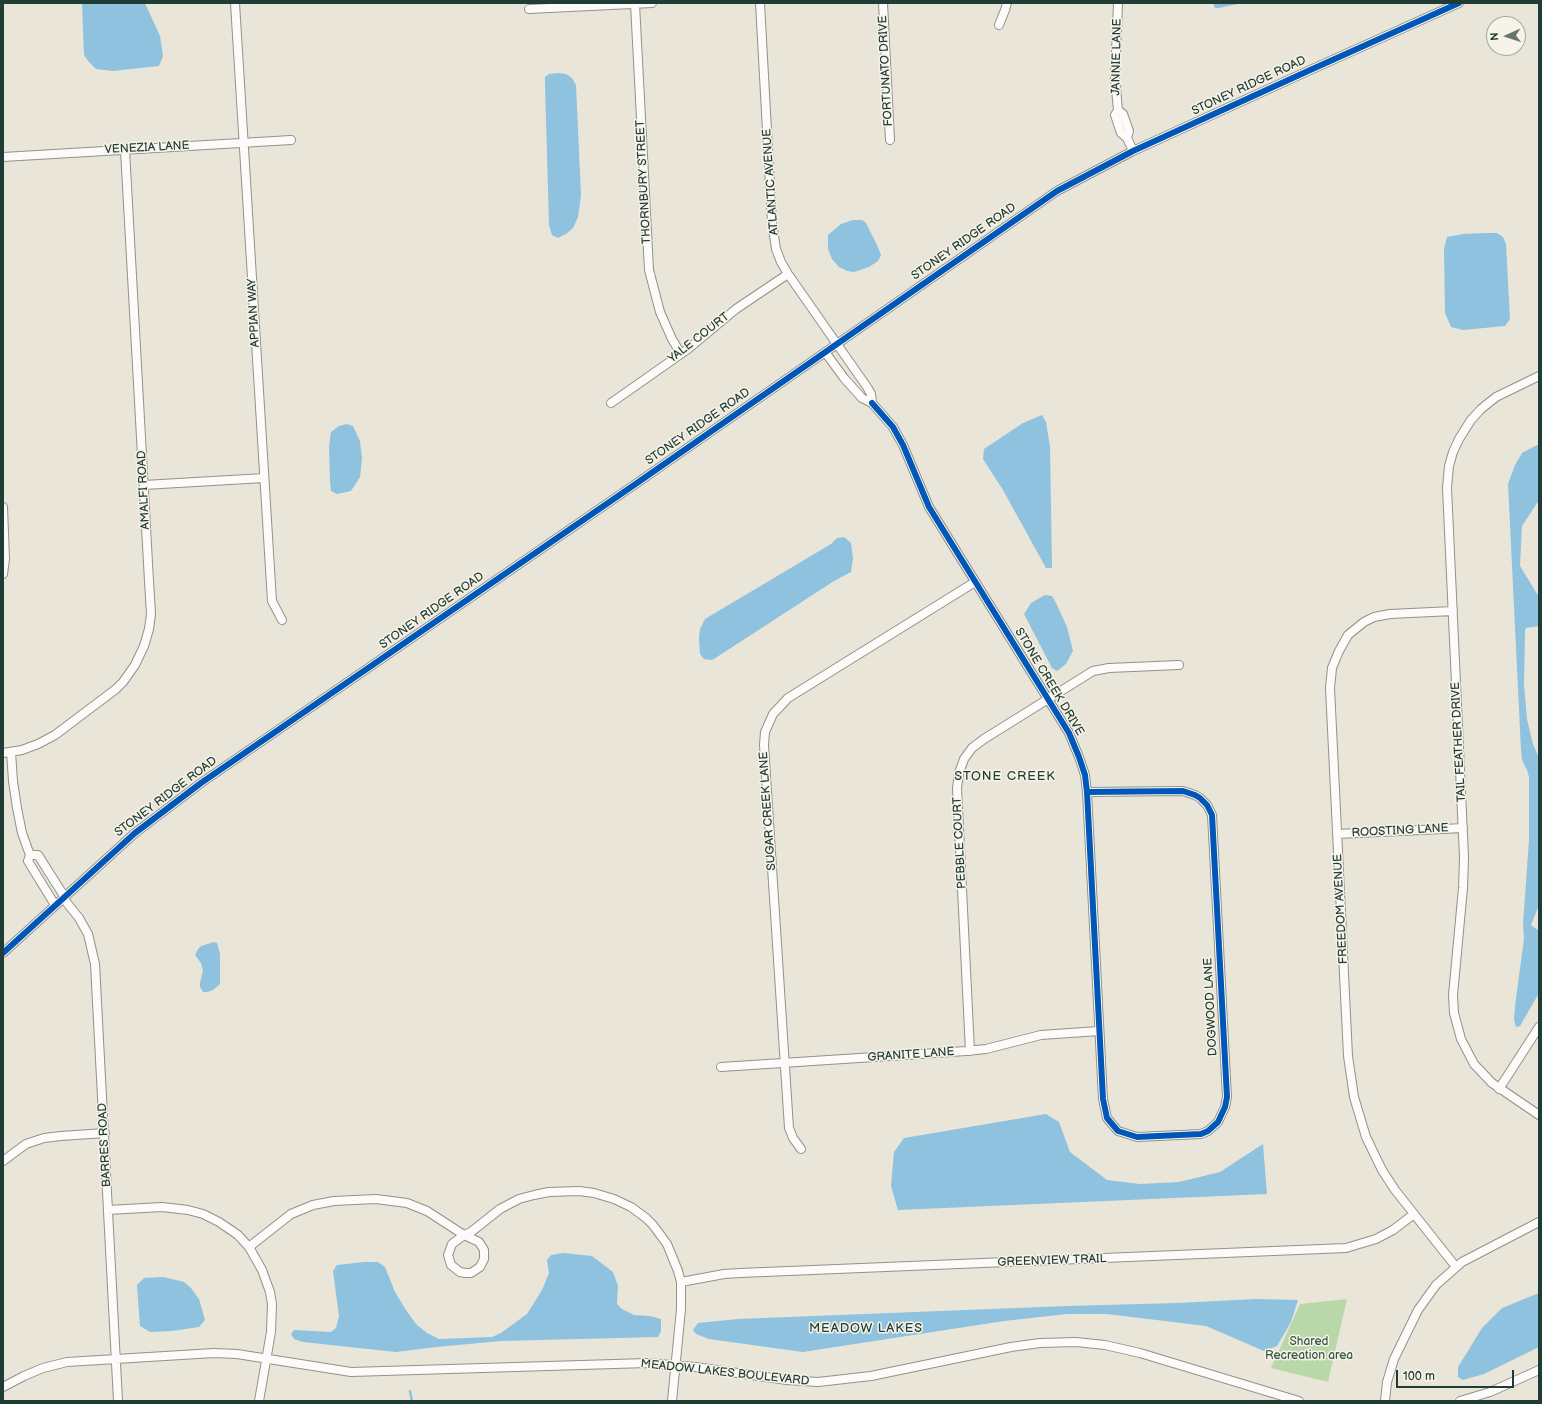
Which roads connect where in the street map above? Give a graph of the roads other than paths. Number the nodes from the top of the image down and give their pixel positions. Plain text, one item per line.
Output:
1 (235, 3) edge
2 (652, 3) edge
3 (760, 3) edge
4 (883, 3) edge
5 (1006, 3) edge
6 (1118, 3) edge
7 (1459, 3) edge
8 (635, 4) edge
9 (529, 9) dead end
10 (999, 25) dead end
11 (291, 140) dead end
12 (890, 140) dead end
13 (244, 143) junction
14 (125, 150) junction
15 (1133, 151) junction
16 (3, 157) edge
17 (788, 274) junction
18 (836, 344) junction
19 (825, 352) junction
20 (681, 354) junction
21 (1539, 376) edge
22 (611, 403) dead end
23 (872, 403) junction
24 (264, 478) junction
25 (144, 485) junction
26 (3, 507) edge
27 (3, 574) edge
28 (975, 582) junction
29 (1453, 611) junction
30 (282, 620) dead end
31 (1179, 665) dead end
32 (1048, 700) junction
33 (7, 752) edge
34 (1087, 792) junction
35 (1463, 828) junction
36 (1337, 834) junction
37 (30, 855) junction
38 (64, 897) junction
39 (55, 905) junction
40 (3, 953) edge
41 (1539, 1026) edge
42 (1099, 1031) junction
43 (970, 1051) junction
44 (785, 1063) junction
45 (721, 1067) dead end
46 (1499, 1088) junction
47 (1539, 1115) edge
48 (105, 1133) junction
49 (800, 1149) dead end
50 (3, 1161) edge
51 (108, 1210) junction
52 (1414, 1214) junction
53 (1539, 1222) edge
54 (464, 1235) junction
55 (249, 1247) junction
56 (1456, 1266) junction
57 (681, 1282) junction
58 (115, 1358) junction
59 (267, 1358) junction
60 (676, 1365) junction
61 (1539, 1370) edge
62 (3, 1387) edge
63 (1284, 1399) edge
64 (118, 1401) edge
65 (259, 1401) edge
66 (672, 1401) edge
67 (1299, 1401) edge
68 (1385, 1401) edge
69 (1460, 1401) edge

1 - 13 street, APPIAN WAY
2 - 8 street
3 - 17 street, ATLANTIC AVENUE
4 - 12 street, FORTUNATO DRIVE
5 - 10 street
6 - 15 street, JANNIE LANE
7 - 15 street, STONEY RIDGE ROAD
8 - 9 street
8 - 20 street, THORNBURY STREET
11 - 13 street, VENEZIA LANE
13 - 14 street, VENEZIA LANE
13 - 24 street, APPIAN WAY
14 - 16 street, VENEZIA LANE
14 - 25 street, AMALFI ROAD
15 - 18 street, STONEY RIDGE ROAD
17 - 18 street, ATLANTIC AVENUE
17 - 20 street, YALE COURT
18 - 19 street, STONEY RIDGE ROAD
18 - 23 street, STONE CREEK DRIVE
19 - 23 street, STONE CREEK DRIVE
19 - 38 street, STONEY RIDGE ROAD
20 - 22 street, YALE COURT
21 - 29 street, TAIL FEATHER DRIVE
23 - 28 street, STONE CREEK DRIVE
24 - 25 street
24 - 30 street, APPIAN WAY
25 - 33 street, AMALFI ROAD
26 - 27 street
28 - 32 street, STONE CREEK DRIVE
28 - 44 street, SUGAR CREEK LANE
29 - 35 street, TAIL FEATHER DRIVE
29 - 36 street, FREEDOM AVENUE
31 - 32 street, PEBBLE COURT
32 - 34 street, STONE CREEK DRIVE
32 - 43 street, PEBBLE COURT
33 - 37 street
34 - 42 street, STONE CREEK DRIVE
34 - 42 street, DOGWOOD LANE
35 - 36 street, ROOSTING LANE
35 - 46 street, TAIL FEATHER DRIVE
36 - 52 street, FREEDOM AVENUE
37 - 38 street, BARRES ROAD
37 - 39 street
38 - 39 street, STONEY RIDGE ROAD
38 - 48 street, BARRES ROAD
39 - 40 street, STONEY RIDGE ROAD
41 - 46 street
42 - 43 street, GRANITE LANE
43 - 44 street, GRANITE LANE
44 - 45 street, GRANITE LANE
44 - 49 street, SUGAR CREEK LANE
46 - 47 street, TAIL FEATHER DRIVE
48 - 50 street
48 - 51 street, BARRES ROAD
51 - 55 street
51 - 58 street, BARRES ROAD
52 - 56 street, FREEDOM AVENUE
52 - 57 street, GREENVIEW TRAIL
53 - 56 street
54 - 54 street
54 - 55 street
54 - 57 street
55 - 59 street
56 - 68 street
57 - 60 street
58 - 59 street, MEADOW LAKES BOULEVARD
58 - 62 street, MEADOW LAKES BOULEVARD
58 - 64 street, BARRES ROAD
59 - 60 street, MEADOW LAKES BOULEVARD
59 - 65 street
60 - 63 street, MEADOW LAKES BOULEVARD
60 - 66 street
61 - 69 street
63 - 67 street, MEADOW LAKES BOULEVARD

